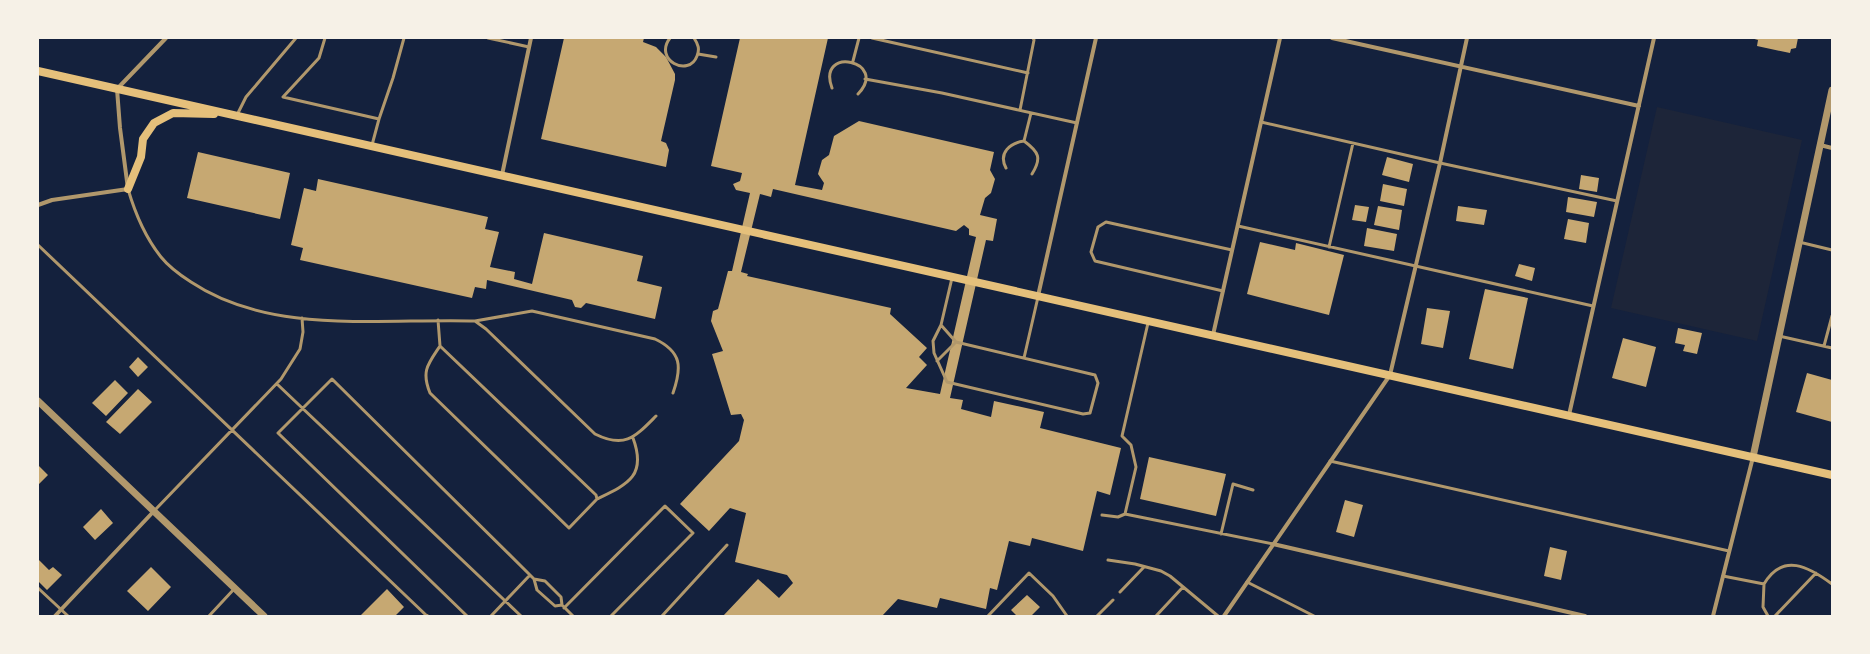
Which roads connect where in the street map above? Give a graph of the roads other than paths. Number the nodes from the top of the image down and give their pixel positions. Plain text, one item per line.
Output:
1 (166, 38) edge
2 (296, 38) edge
3 (325, 38) edge
4 (404, 38) edge
5 (488, 38) edge
6 (531, 38) edge
7 (670, 38) edge
8 (694, 38) edge
9 (859, 38) edge
10 (872, 38) edge
11 (1033, 38) edge
12 (1096, 38) edge
13 (1280, 38) edge
14 (1332, 38) edge
15 (1467, 38) edge
16 (1654, 38) edge
17 (529, 47) junction
18 (698, 54) junction
19 (716, 57) dead end
20 (853, 61) junction
21 (1461, 67) junction
22 (38, 71) edge
23 (1028, 73) junction
24 (866, 79) junction
25 (117, 88) junction
26 (832, 88) dead end
27 (1832, 90) edge
28 (858, 94) dead end
29 (1638, 106) junction
30 (1020, 110) junction
31 (1031, 113) junction
32 (235, 115) junction
33 (379, 119) junction
34 (1261, 122) junction
35 (1077, 123) junction
36 (1024, 141) junction
37 (1353, 143) junction
38 (372, 145) junction
39 (1820, 145) junction
40 (1832, 148) edge
41 (1440, 163) junction
42 (1006, 168) dead end
43 (502, 174) junction
44 (1032, 174) dead end
45 (128, 189) junction
46 (1617, 201) junction
47 (38, 204) edge
48 (1238, 226) junction
49 (1799, 242) junction
50 (38, 245) edge
51 (1329, 247) junction
52 (1232, 250) junction
53 (1832, 250) edge
54 (1416, 266) junction
55 (952, 278) junction
56 (1223, 290) junction
57 (1038, 296) junction
58 (1594, 306) junction
59 (1832, 316) edge
60 (302, 318) junction
61 (438, 320) junction
62 (475, 321) junction
63 (1149, 321) junction
64 (941, 326) junction
65 (1213, 335) junction
66 (1779, 336) junction
67 (956, 342) junction
68 (440, 346) junction
69 (1824, 346) junction
70 (1832, 348) edge
71 (1024, 358) junction
72 (937, 361) junction
73 (1390, 375) junction
74 (277, 384) junction
75 (673, 393) dead end
76 (38, 401) edge
77 (302, 408) junction
78 (1569, 415) junction
79 (656, 416) dead end
80 (232, 430) junction
81 (633, 438) junction
82 (1753, 457) junction
83 (1330, 461) junction
84 (1832, 475) edge
85 (1253, 490) dead end
86 (597, 500) junction
87 (154, 512) junction
88 (1125, 514) junction
89 (1102, 515) dead end
90 (1221, 534) junction
91 (1273, 544) junction
92 (727, 545) dead end
93 (1729, 552) junction
94 (1108, 560) dead end
95 (1144, 567) junction
96 (1816, 573) junction
97 (530, 575) junction
98 (1723, 576) junction
99 (534, 579) junction
100 (1247, 582) junction
101 (1764, 584) junction
102 (1832, 584) edge
103 (1183, 587) junction
104 (38, 588) edge
105 (235, 588) junction
106 (1120, 592) dead end
107 (1113, 600) dead end
108 (505, 601) junction
109 (563, 606) junction
110 (61, 610) junction
111 (1568, 614) edge
112 (55, 616) edge
113 (68, 616) edge
114 (209, 616) edge
115 (264, 616) edge
116 (427, 616) edge
117 (467, 616) edge
118 (491, 616) edge
119 (521, 616) edge
120 (573, 616) edge
121 (611, 616) edge
122 (662, 616) edge
123 (988, 616) edge
124 (1067, 616) edge
125 (1097, 616) edge
126 (1156, 616) edge
127 (1218, 616) edge
128 (1224, 616) edge
129 (1314, 616) edge
130 (1585, 616) edge
131 (1714, 616) edge
132 (1768, 616) edge
133 (1775, 616) edge

1 - 25 street
2 - 32 lane
3 - 33 lane
4 - 33 lane
5 - 17 lane
6 - 17 street
7 - 18 lane
8 - 18 lane
9 - 20 lane
10 - 23 lane
11 - 23 lane
12 - 35 street
13 - 34 street
14 - 21 street
15 - 21 street
16 - 29 street
17 - 43 street
18 - 19 lane
20 - 24 lane
20 - 26 lane
21 - 29 street
21 - 41 street
22 - 25 main road
23 - 30 lane
24 - 28 lane
24 - 30 lane
25 - 32 main road
25 - 45 street
27 - 39 street
29 - 46 street
30 - 31 lane
31 - 35 lane
31 - 36 lane
32 - 38 main road
32 - 45 main road
33 - 38 lane
34 - 37 lane
34 - 48 street
35 - 57 street
36 - 42 lane
36 - 44 lane
37 - 41 lane
37 - 51 lane
38 - 43 main road
39 - 40 street
39 - 49 street
41 - 46 lane
41 - 54 street
43 - 55 main road
45 - 47 street
45 - 60 lane
46 - 58 street
48 - 51 lane
48 - 52 street
49 - 53 lane
49 - 66 street
50 - 80 lane
51 - 54 lane
52 - 56 street
52 - 56 lane
54 - 58 lane
54 - 73 street
55 - 57 main road
55 - 64 lane
56 - 65 street
57 - 63 main road
57 - 71 lane
58 - 78 street
59 - 69 lane
60 - 61 lane
60 - 74 lane
61 - 62 lane
61 - 68 lane
62 - 75 lane
62 - 81 lane
63 - 65 main road
63 - 88 lane
64 - 67 lane
64 - 72 lane
65 - 73 main road
66 - 69 lane
66 - 82 street
67 - 71 lane
67 - 72 lane
68 - 86 lane
68 - 86 lane
69 - 70 lane
71 - 72 lane
73 - 78 main road
73 - 83 street
74 - 77 lane
74 - 80 lane
76 - 87 street
77 - 97 lane
77 - 108 lane
77 - 117 lane
78 - 82 main road
79 - 81 lane
80 - 87 lane
80 - 116 lane
81 - 86 lane
82 - 84 main road
82 - 93 street
83 - 91 street
83 - 93 lane
85 - 90 lane
87 - 105 street
87 - 110 street
88 - 89 lane
88 - 90 lane
90 - 91 lane
91 - 100 street
91 - 111 street
92 - 122 lane
93 - 98 street
94 - 95 lane
95 - 103 lane
95 - 106 lane
96 - 101 lane
96 - 102 lane
96 - 133 lane
97 - 99 lane
97 - 108 lane
98 - 101 lane
98 - 131 street
99 - 109 lane
99 - 109 lane
100 - 128 street
100 - 129 lane
101 - 132 lane
103 - 126 lane
103 - 127 lane
104 - 110 lane
105 - 114 lane
105 - 115 street
107 - 125 lane
108 - 118 lane
108 - 119 lane
109 - 120 lane
109 - 121 lane
110 - 112 street
110 - 113 lane
111 - 130 street
123 - 124 lane

